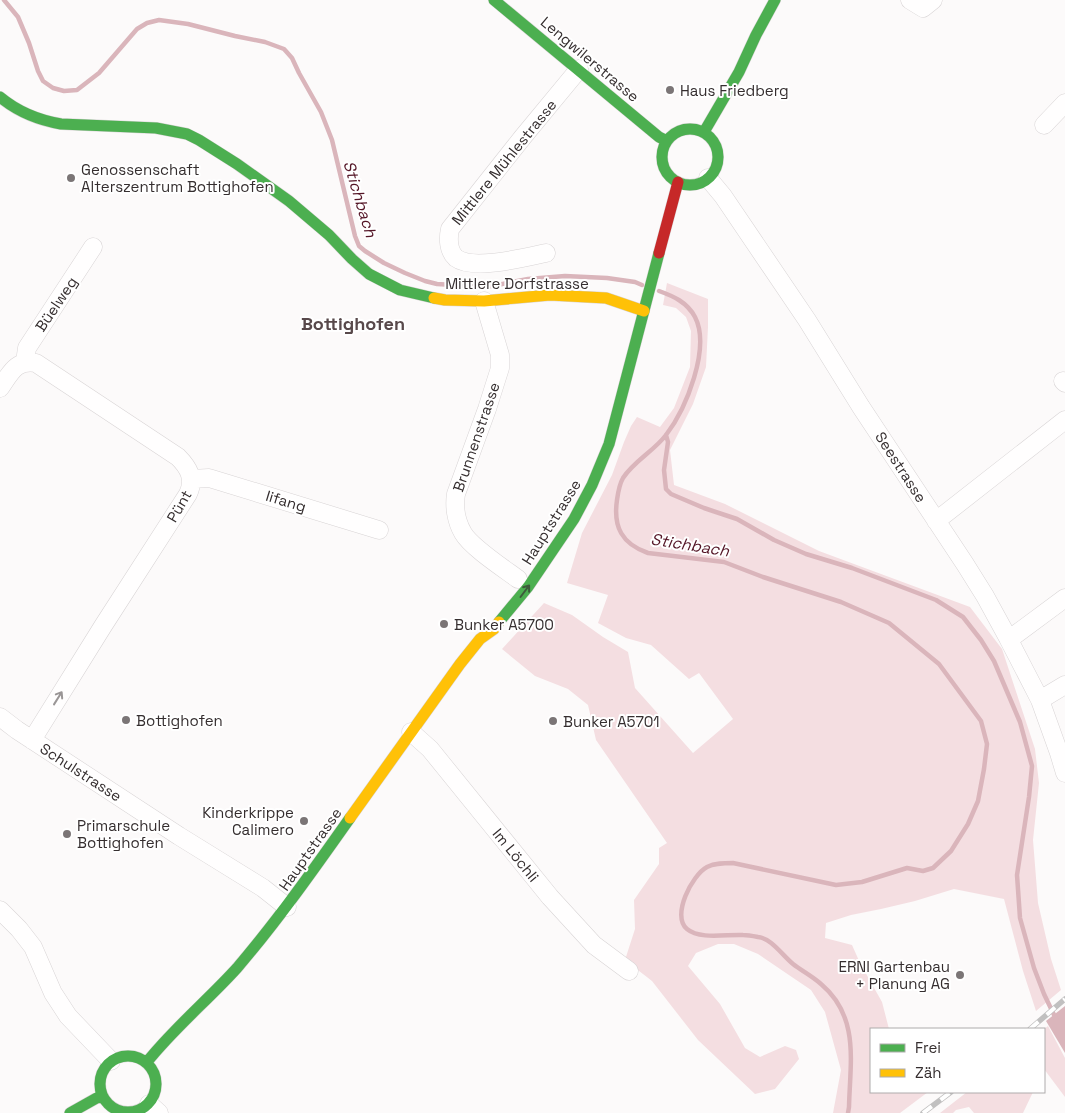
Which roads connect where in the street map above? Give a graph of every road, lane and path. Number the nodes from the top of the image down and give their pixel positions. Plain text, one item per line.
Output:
1 (494, 0) edge
2 (775, 0) edge
3 (910, 0) edge
4 (933, 0) edge
5 (579, 69) junction
6 (0, 97) edge
7 (1065, 102) edge
8 (1044, 125) dead end
9 (704, 132) junction
10 (667, 141) junction
11 (708, 178) junction
12 (678, 182) junction
13 (93, 247) dead end
14 (546, 253) dead end
15 (484, 301) junction
16 (645, 305) junction
17 (24, 362) junction
18 (0, 388) edge
19 (619, 405) junction
20 (1065, 420) edge
21 (192, 479) junction
22 (578, 487) dead end
23 (936, 521) junction
24 (379, 530) dead end
25 (519, 577) dead end
26 (1065, 598) edge
27 (500, 603) dead end
28 (1008, 638) junction
29 (480, 640) junction
30 (1065, 685) edge
31 (1040, 700) junction
32 (0, 718) edge
33 (411, 732) junction
34 (32, 740) junction
35 (1065, 773) edge
36 (287, 907) junction
37 (0, 910) edge
38 (629, 971) dead end
39 (111, 1061) junction
40 (147, 1062) junction
41 (102, 1095) junction
42 (154, 1109) edge
43 (70, 1113) edge

1 - 5 main road, Lengwilerstrasse
2 - 9 main road
3 - 4 street
5 - 10 main road, Lengwilerstrasse
5 - 14 street, Mittlere Mühlestrasse
6 - 15 main road, Mittlere Dorfstrasse
7 - 8 street
9 - 10 main road
9 - 11 main road
10 - 12 main road
11 - 12 main road
11 - 23 street, Seestrasse
12 - 16 main road, Hauptstrasse
13 - 17 street, Büelweg
15 - 16 main road, Mittlere Dorfstrasse
15 - 25 street, Brunnenstrasse
16 - 19 main road, Hauptstrasse
17 - 18 street
17 - 21 street, Pünt
19 - 22 main road, Hauptstrasse
29 -> 19 main road, Hauptstrasse
20 - 23 street
21 - 24 street, Iifang
34 -> 21 street, Pünt
23 - 28 street, Seestrasse
26 - 28 street
27 - 29 main road, Hauptstrasse
28 - 31 street, Seestrasse
29 - 33 main road, Hauptstrasse
30 - 31 street
31 - 35 street, Seestrasse
32 - 34 street, Schulstrasse
33 - 36 main road, Hauptstrasse
33 - 38 street, Im Löchli
34 - 36 street, Schulstrasse
36 - 40 main road, Hauptstrasse
37 - 39 street
39 - 40 main road
39 - 41 main road
40 - 42 main road
41 - 42 main road
41 - 43 main road

